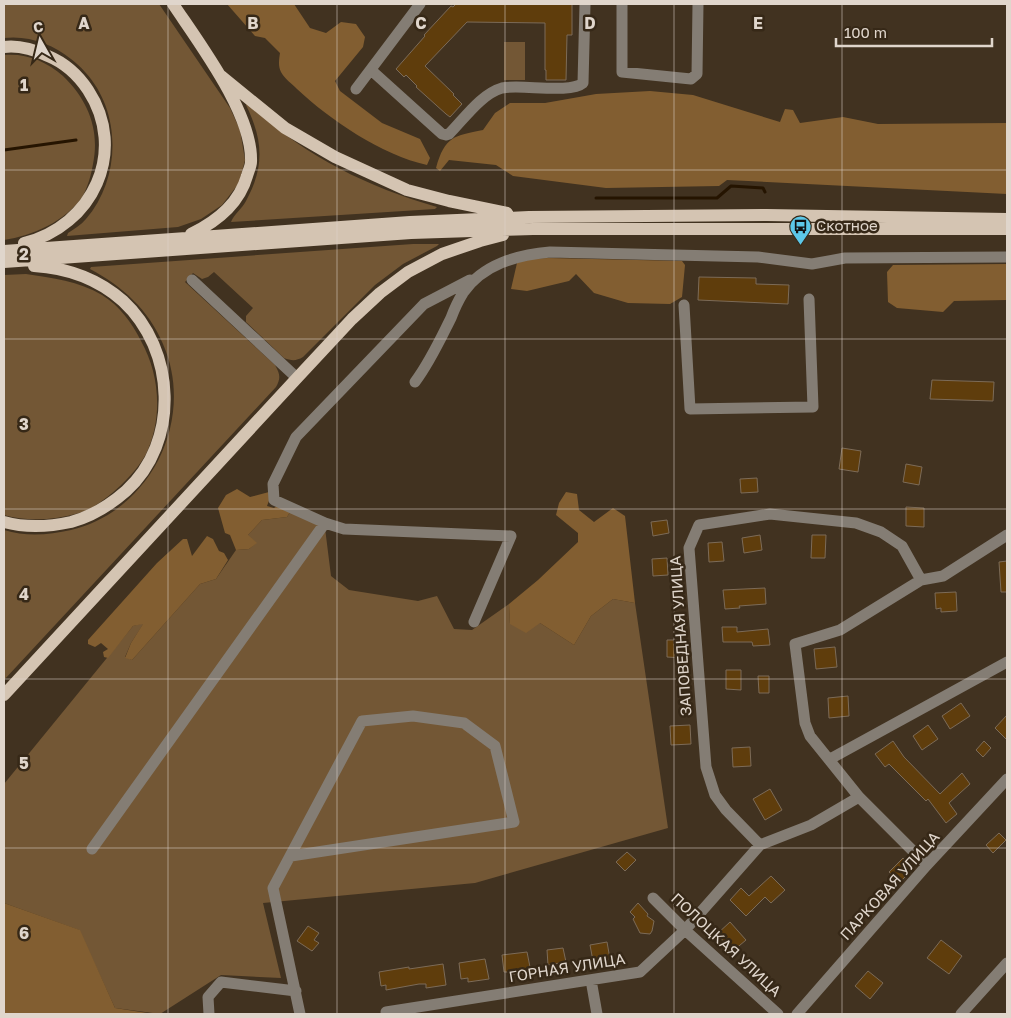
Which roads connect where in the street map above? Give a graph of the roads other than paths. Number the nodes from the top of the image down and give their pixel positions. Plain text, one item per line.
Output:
1 (173, 4) edge
2 (420, 4) edge
3 (585, 4) edge
4 (622, 4) edge
5 (698, 4) edge
6 (4, 47) edge
7 (371, 70) junction
8 (221, 76) junction
9 (356, 89) dead end
10 (1007, 219) edge
11 (531, 223) junction
12 (1007, 230) edge
13 (182, 238) junction
14 (4, 249) edge
15 (1007, 257) edge
16 (4, 263) edge
17 (480, 275) junction
18 (192, 280) dead end
19 (809, 299) dead end
20 (684, 306) dead end
21 (298, 378) junction
22 (415, 382) dead end
23 (4, 522) edge
24 (325, 523) junction
25 (1007, 534) edge
26 (921, 580) junction
27 (474, 622) dead end
28 (1007, 662) edge
29 (4, 695) edge
30 (830, 759) junction
31 (1007, 779) edge
32 (859, 797) junction
33 (760, 845) junction
34 (92, 849) dead end
35 (291, 856) junction
36 (927, 865) junction
37 (653, 898) dead end
38 (685, 930) junction
39 (1007, 963) edge
40 (592, 980) junction
41 (296, 991) junction
42 (386, 1012) dead end
43 (209, 1014) edge
44 (300, 1014) edge
45 (597, 1014) edge
46 (778, 1014) edge
47 (797, 1014) edge
48 (961, 1014) edge

1 - 8 main road
2 - 7 street
3 - 7 street
4 - 5 street
6 - 14 main road
7 - 9 street
8 - 11 main road
8 - 13 main road
10 - 11 main road
11 - 12 main road
11 - 13 main road
11 - 16 main road
11 - 21 main road
13 - 14 main road
15 - 17 street
16 - 23 main road
17 - 22 street
17 - 24 street
18 - 21 street
19 - 20 street
21 - 29 main road
24 - 27 street
24 - 34 street
25 - 26 street
26 - 30 street
26 - 33 street, ЗАПОВЕДНАЯ УЛИЦА
28 - 30 street
30 - 32 street
31 - 36 street, ПАРКОВАЯ УЛИЦА
32 - 33 street
32 - 36 street
33 - 38 street, ГОРНАЯ УЛИЦА
35 - 35 street
35 - 41 street
36 - 47 street, ПАРКОВАЯ УЛИЦА
37 - 38 street, ПОЛОЦКАЯ УЛИЦА
38 - 40 street, ГОРНАЯ УЛИЦА
38 - 46 street, ПОЛОЦКАЯ УЛИЦА
39 - 48 street
40 - 42 street, ГОРНАЯ УЛИЦА
40 - 45 street
41 - 43 street
41 - 44 street

